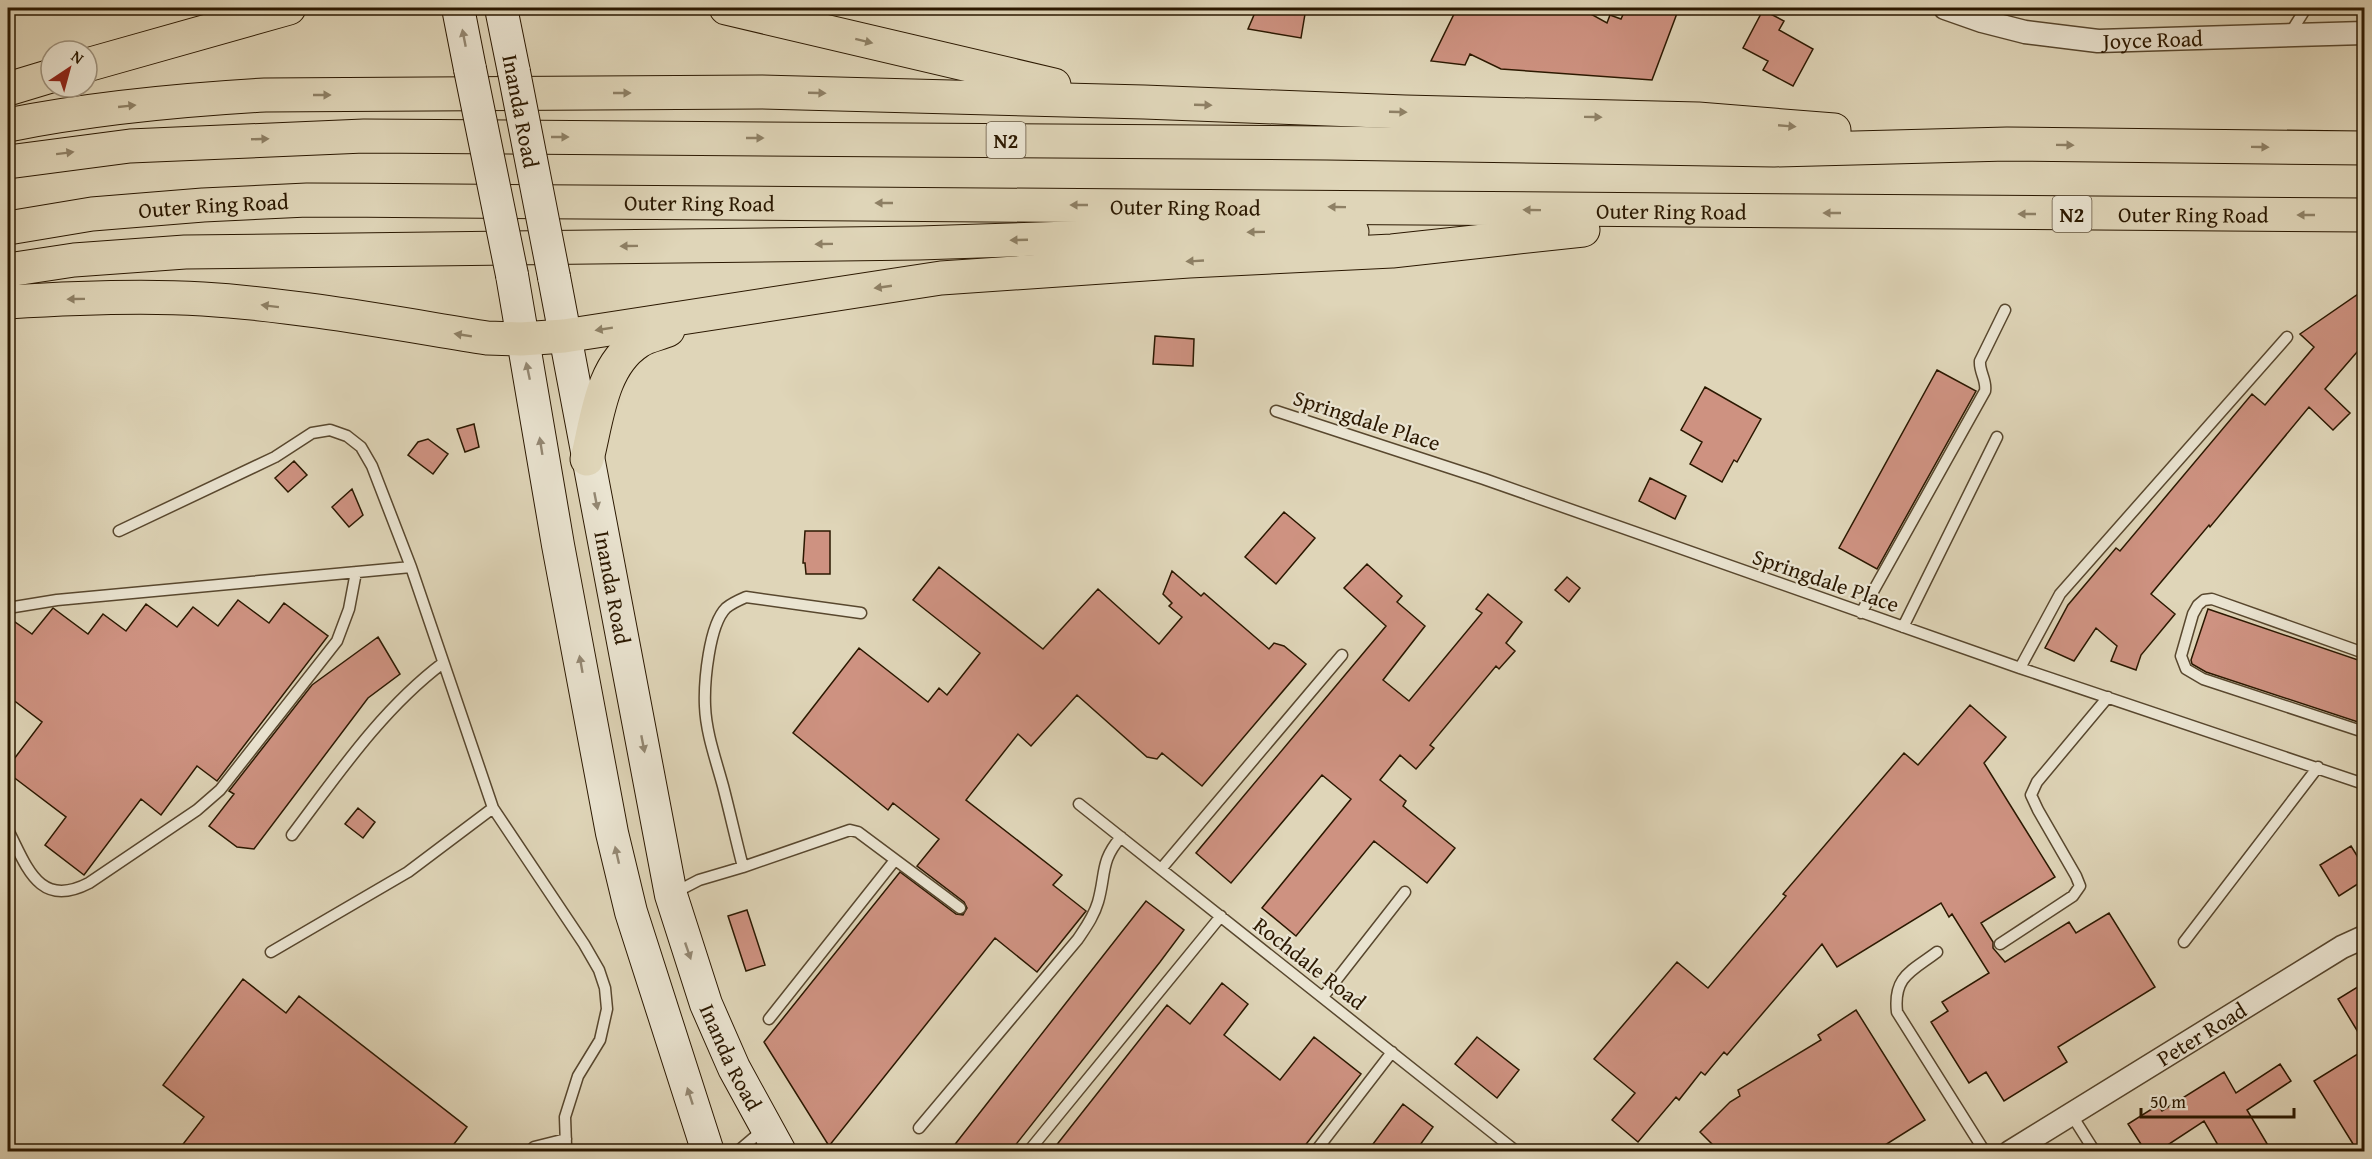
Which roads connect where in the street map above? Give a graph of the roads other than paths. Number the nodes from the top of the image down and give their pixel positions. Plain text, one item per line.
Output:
1 (243, 8) edge
2 (289, 8) edge
3 (458, 8) edge
4 (501, 8) edge
5 (726, 8) edge
6 (1945, 8) edge
7 (2306, 8) edge
8 (2364, 33) edge
9 (2289, 35) junction
10 (147, 46) junction
11 (99, 60) edge
12 (39, 80) edge
13 (8, 89) edge
14 (1144, 102) junction
15 (8, 125) edge
16 (2007, 144) junction
17 (2364, 148) edge
18 (8, 162) edge
19 (1780, 213) junction
20 (2364, 215) edge
21 (8, 228) edge
22 (1546, 232) junction
23 (8, 270) edge
24 (8, 302) edge
25 (2005, 310) dead end
26 (724, 311) junction
27 (564, 336) junction
28 (2288, 337) dead end
29 (521, 339) junction
30 (1276, 411) dead end
31 (1997, 437) dead end
32 (588, 459) junction
33 (118, 531) dead end
34 (411, 567) junction
35 (356, 572) junction
36 (8, 608) edge
37 (861, 613) dead end
38 (1861, 613) junction
39 (1903, 627) junction
40 (2364, 653) edge
41 (1342, 655) dead end
42 (443, 663) junction
43 (2020, 668) junction
44 (2108, 697) junction
45 (2364, 732) edge
46 (2318, 767) junction
47 (2364, 784) edge
48 (1079, 804) dead end
49 (493, 808) junction
50 (8, 830) edge
51 (292, 835) dead end
52 (1121, 837) junction
53 (895, 860) junction
54 (743, 867) junction
55 (1161, 869) junction
56 (1405, 892) dead end
57 (671, 895) junction
58 (960, 908) dead end
59 (1221, 916) junction
60 (2364, 937) edge
61 (2184, 942) dead end
62 (2000, 944) dead end
63 (271, 952) dead end
64 (1937, 952) dead end
65 (1323, 997) junction
66 (770, 1019) dead end
67 (1392, 1052) junction
68 (2071, 1114) junction
69 (919, 1128) dead end
70 (566, 1139) junction
71 (774, 1139) edge
72 (529, 1152) edge
73 (569, 1152) edge
74 (708, 1152) edge
75 (737, 1152) edge
76 (1028, 1152) edge
77 (1315, 1152) edge
78 (1517, 1152) edge
79 (1985, 1152) edge
80 (2010, 1152) edge
81 (2095, 1152) edge

1 - 10 highway
2 - 10 highway
29 -> 3 main road, Inanda Road, bridge
4 - 27 main road, Inanda Road, bridge
5 -> 14 highway
6 - 9 street, Joyce Road
7 - 9 lane
8 - 9 street, Joyce Road
10 - 11 highway
12 - 13 highway
15 -> 14 highway
14 -> 16 highway
16 -> 17 highway, N2
18 -> 16 highway, N2
20 -> 19 highway, Outer Ring Road / N2
19 -> 21 highway, Outer Ring Road / N2
19 - 22 highway
22 -> 23 highway
22 -> 26 highway
29 -> 24 highway
25 - 38 lane
26 -> 27 highway
26 - 32 highway
27 - 29 highway
27 - 32 main road, Inanda Road
28 - 43 lane
74 -> 29 main road, Inanda Road
30 - 38 lane, Springdale Place
31 - 39 lane
32 -> 57 main road, Inanda Road
33 - 34 lane
34 - 35 lane
34 - 42 lane
35 - 36 lane
35 - 50 lane
37 - 54 lane
38 - 39 lane, Springdale Place
39 - 43 lane, Springdale Place
40 - 45 lane
41 - 55 lane
42 - 49 lane
42 - 51 lane
43 - 44 lane, Springdale Place
44 - 46 lane, Springdale Place
44 - 62 lane
46 - 47 lane, Springdale Place
46 - 61 lane
48 - 52 lane, Rochdale Road
49 - 63 lane
49 - 70 lane
52 - 55 lane, Rochdale Road
52 - 69 lane
53 - 54 lane
53 - 58 lane
53 - 66 lane
54 - 57 lane
55 - 59 lane, Rochdale Road
56 - 65 lane
57 -> 71 main road, Inanda Road
59 - 65 lane, Rochdale Road
59 - 76 lane
60 - 68 street, Peter Road
64 - 79 lane
65 - 67 lane, Rochdale Road
67 - 77 lane
67 - 78 lane, Rochdale Road
68 - 80 street, Peter Road
68 - 81 lane
70 - 72 lane
70 - 73 lane
71 - 75 lane

